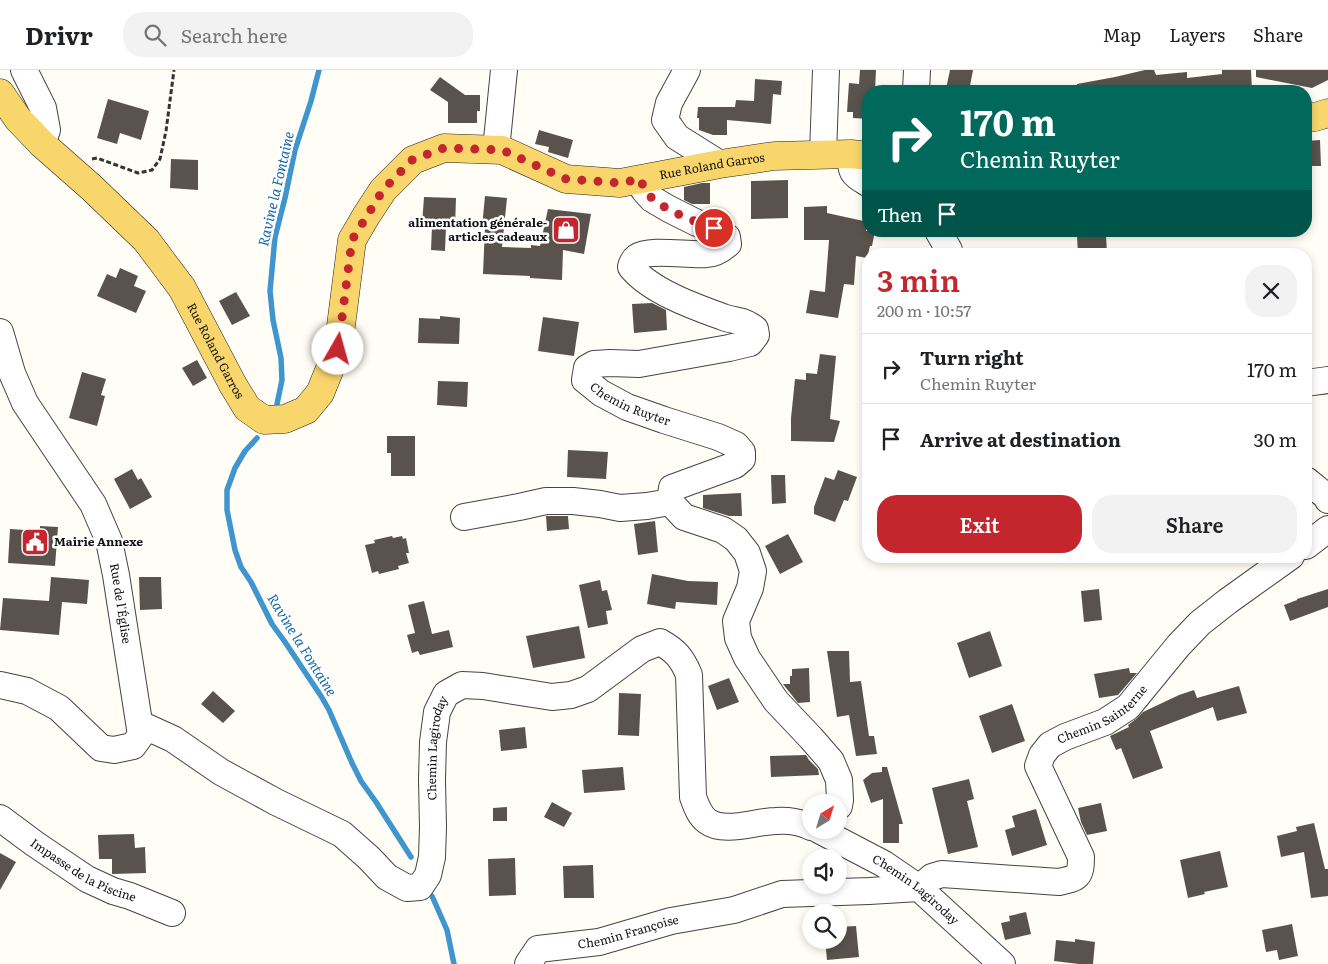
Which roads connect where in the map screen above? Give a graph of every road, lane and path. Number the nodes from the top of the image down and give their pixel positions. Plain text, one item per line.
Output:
1 (24, 70) edge
2 (174, 70) edge
3 (504, 70) edge
4 (687, 70) edge
5 (826, 70) edge
6 (917, 70) edge
7 (916, 85) edge
8 (0, 93) edge
9 (1328, 113) edge
10 (1312, 117) edge
11 (42, 144) junction
12 (496, 150) junction
13 (823, 154) junction
14 (860, 155) edge
15 (90, 160) dead end
16 (720, 164) junction
17 (641, 179) junction
18 (862, 180) edge
19 (941, 237) edge
20 (948, 248) edge
21 (0, 332) edge
22 (1328, 380) edge
23 (1312, 382) edge
24 (1312, 485) edge
25 (1328, 500) edge
26 (670, 502) junction
27 (464, 517) dead end
28 (1328, 529) edge
29 (1312, 541) edge
30 (1282, 563) edge
31 (0, 685) edge
32 (140, 724) junction
33 (840, 794) edge
34 (0, 818) edge
35 (802, 824) edge
36 (840, 839) edge
37 (919, 888) junction
38 (172, 913) dead end
39 (528, 964) edge
40 (1002, 964) edge

1 - 11 street
2 - 15 path
3 - 12 street
4 - 16 street
5 - 13 street
6 - 7 street
8 - 11 main road, Rue Roland Garros
9 - 10 main road
11 - 12 main road, Rue Roland Garros
12 - 17 main road, Rue Roland Garros
13 - 14 main road, Rue Roland Garros
13 - 16 main road, Rue Roland Garros
14 - 18 street
16 - 17 main road, Rue Roland Garros
17 - 26 street, Chemin Ruyter
19 - 20 street
21 - 32 street, Rue de l'Église
22 - 23 street
24 - 25 street
26 - 27 street
26 - 33 street
28 - 29 street
30 - 37 street, Chemin Sainterne
31 - 32 street, Rue de l'Église
32 - 35 street, Chemin Lagiroday
34 - 38 street, Impasse de la Piscine
36 - 37 street, Chemin Lagiroday
37 - 39 street, Chemin Françoise
37 - 40 street, Chemin Lagiroday

